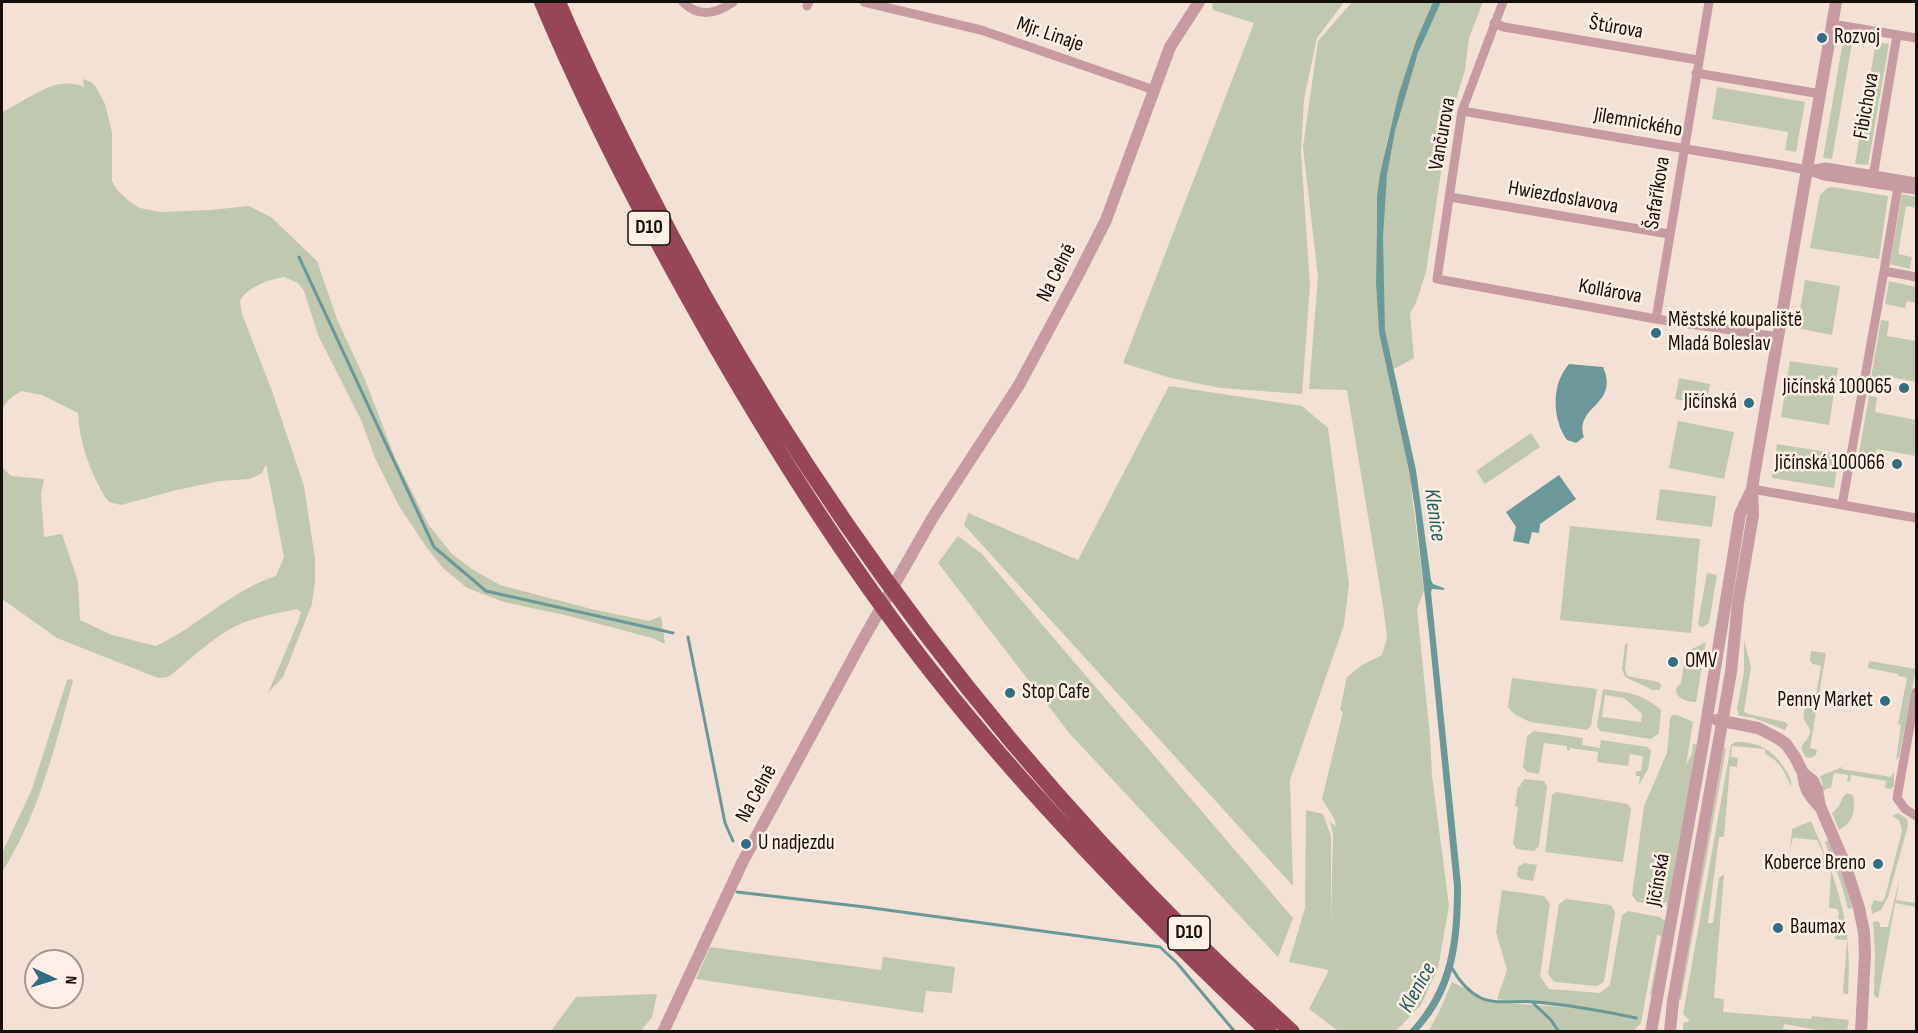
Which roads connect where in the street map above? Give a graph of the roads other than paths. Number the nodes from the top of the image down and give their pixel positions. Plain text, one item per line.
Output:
1 (542, 2) edge
2 (558, 2) edge
3 (683, 2) edge
4 (733, 2) edge
5 (864, 2) edge
6 (1199, 2) edge
7 (1503, 2) edge
8 (1709, 2) edge
9 (1836, 2) edge
10 (1494, 23) junction
11 (1832, 24) junction
12 (1897, 35) junction
13 (1917, 38) edge
14 (1698, 60) junction
15 (1696, 73) junction
16 (1154, 90) junction
17 (1821, 94) junction
18 (1462, 111) junction
19 (1683, 149) junction
20 (1807, 170) junction
21 (1872, 179) junction
22 (1917, 182) edge
23 (1898, 187) junction
24 (1917, 190) edge
25 (1450, 197) junction
26 (1669, 234) junction
27 (1884, 271) junction
28 (1917, 277) edge
29 (1437, 279) joint
30 (1656, 319) junction
31 (1778, 337) junction
32 (1752, 489) junction
33 (1842, 505) junction
34 (1917, 518) edge
35 (1917, 692) edge
36 (1708, 717) junction
37 (1723, 721) junction
38 (1917, 816) edge
39 (1862, 1008) junction
40 (663, 1032) edge
41 (1269, 1032) edge
42 (1292, 1032) edge
43 (1651, 1032) edge
44 (1670, 1032) edge
45 (1853, 1032) edge
46 (1861, 1032) edge

1 - 41 highway, D10
2 - 42 highway, D10
3 - 4 street
5 - 16 street, Mjr. Linaje
6 - 16 street, Na Celně
7 - 10 street, Vančurova
8 - 14 street, Šafaříkova
9 - 11 street, Jičínská
10 - 14 street, Štúrova
10 - 18 street, Vančurova
11 - 12 street
11 - 17 street, Jičínská
12 - 13 street
12 - 21 street, Fibichova
14 - 15 street, Šafaříkova
15 - 17 street
15 - 19 street, Šafaříkova
16 - 40 street, Na Celně
17 - 20 street, Jičínská
18 - 19 street, Jilemnického
18 - 25 street, Vančurova
19 - 20 street, Jilemnického
19 - 26 street, Šafaříkova
20 - 21 street, Jilemnického
20 - 31 street, Jičínská
21 - 22 street, Jilemnického
21 - 23 street, Jilemnického
23 - 24 street, Jilemnického
23 - 27 street
25 - 26 street, Hwiezdoslavova
25 - 29 street, Vančurova
26 - 30 street, Šafaříkova
27 - 28 street
27 - 33 street
29 - 30 street, Kollárova
30 - 31 street, Kollárova
31 - 32 street, Jičínská
32 - 33 street
32 - 36 street, Jičínská
32 - 37 street, Jičínská
33 - 34 street
35 - 38 street
36 - 37 street
36 - 43 street, Jičínská
37 - 39 street
37 - 44 street, Jičínská
39 - 45 street
39 - 46 street

